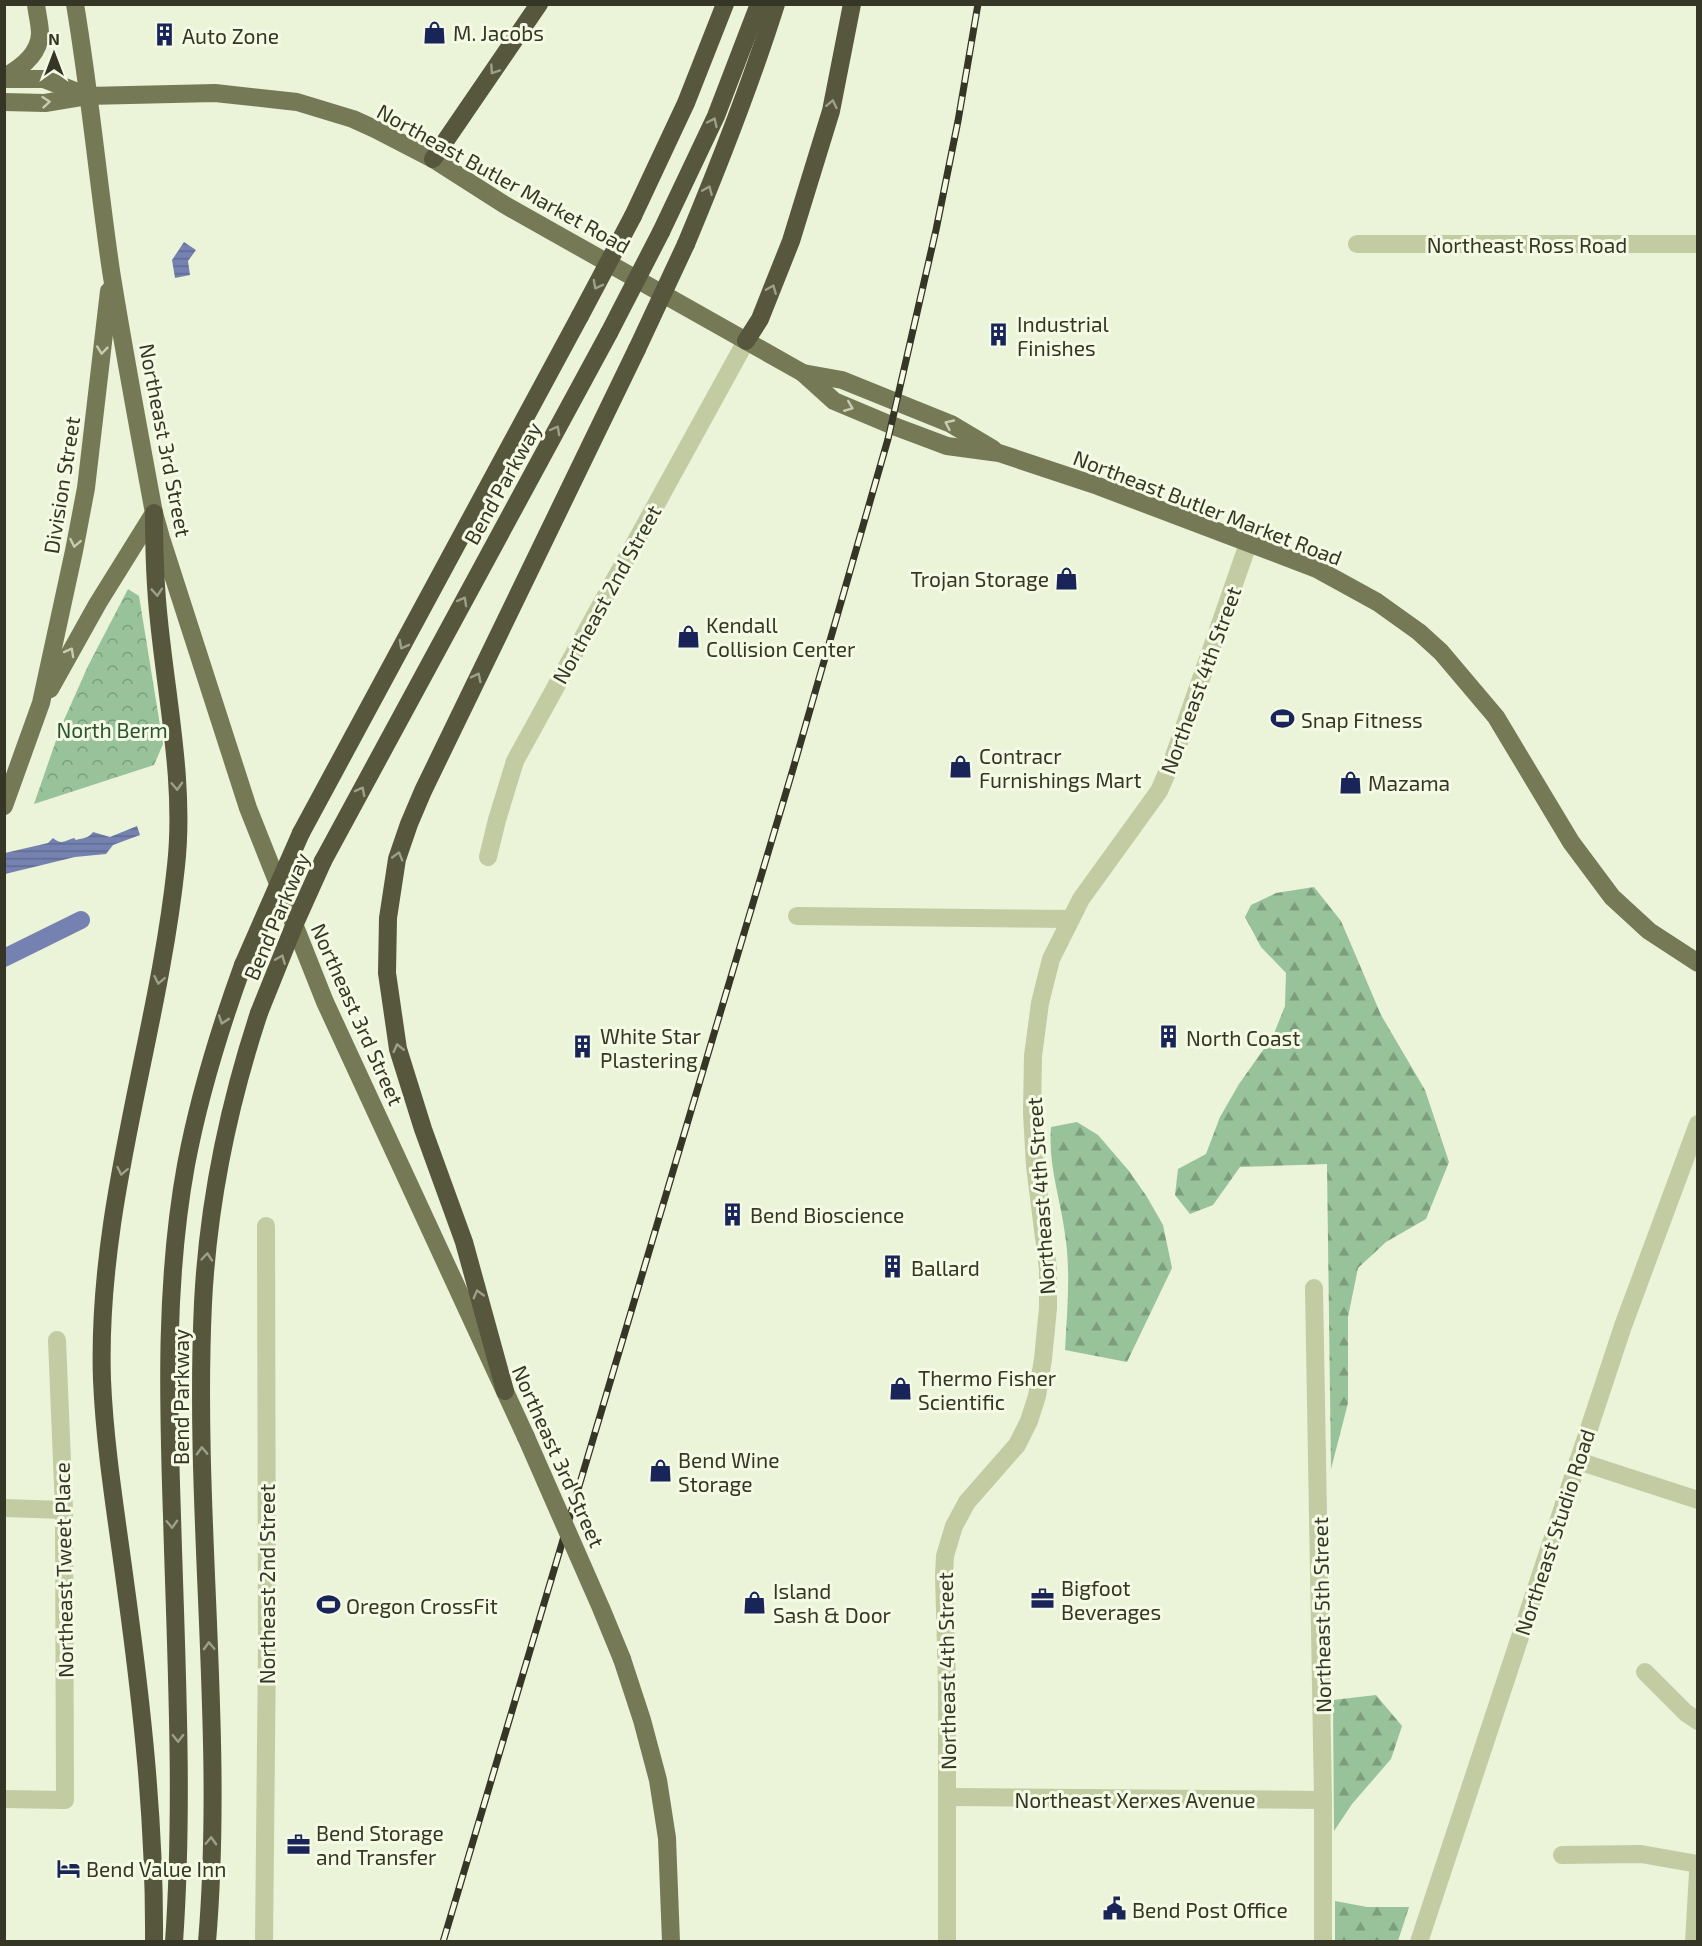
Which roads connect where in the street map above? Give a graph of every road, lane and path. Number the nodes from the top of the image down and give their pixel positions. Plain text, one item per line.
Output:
1 (36, 4) edge
2 (75, 4) edge
3 (538, 4) edge
4 (725, 4) edge
5 (759, 4) edge
6 (776, 4) edge
7 (852, 4) edge
8 (4, 78) edge
9 (87, 96) junction
10 (4, 102) edge
11 (433, 159) junction
12 (1358, 244) dead end
13 (1698, 244) edge
14 (111, 271) junction
15 (746, 341) junction
16 (154, 513) junction
17 (1248, 544) junction
18 (41, 703) junction
19 (4, 806) edge
20 (488, 857) dead end
21 (797, 916) dead end
22 (1071, 919) junction
23 (1698, 963) edge
24 (1698, 1124) edge
25 (266, 1226) dead end
26 (1314, 1288) dead end
27 (57, 1340) dead end
28 (505, 1390) junction
29 (1578, 1461) junction
30 (1698, 1500) edge
31 (4, 1508) edge
32 (64, 1510) junction
33 (1645, 1671) dead end
34 (1698, 1720) edge
35 (947, 1797) junction
36 (4, 1799) edge
37 (1323, 1800) junction
38 (1562, 1855) dead end
39 (1698, 1864) edge
40 (1698, 1874) edge
41 (154, 1941) edge
42 (174, 1941) edge
43 (207, 1941) edge
44 (264, 1941) edge
45 (671, 1941) edge
46 (947, 1941) edge
47 (1323, 1941) edge
48 (1419, 1941) edge
49 (1694, 1941) edge

1 - 8 main road
2 - 9 main road, Northeast 3rd Street
3 -> 11 highway
4 -> 42 highway, Bend Parkway, bridge
43 -> 5 highway, Bend Parkway, bridge
28 -> 6 highway, bridge
15 -> 7 highway
8 - 9 main road
10 -> 9 main road
9 - 11 main road, Northeast Butler Market Road
9 - 14 main road, Northeast 3rd Street
11 - 15 main road, Northeast Butler Market Road
12 - 13 street, Northeast Ross Road
14 - 16 main road, Northeast 3rd Street
14 -> 18 main road, Division Street
15 - 17 main road, Northeast Butler Market Road
15 - 20 street, Northeast 2nd Street
18 -> 16 main road, Division Street
16 - 28 main road, Northeast 3rd Street
16 -> 41 highway
17 - 22 street, Northeast 4th Street
17 - 23 main road, Northeast Butler Market Road
18 - 19 main road, Division Street
21 - 22 street
22 - 35 street, Northeast 4th Street
24 - 29 street, Northeast Studio Road
25 - 44 street, Northeast 2nd Street
26 - 37 street, Northeast 5th Street
27 - 32 street, Northeast Tweet Place
28 - 45 main road, Northeast 3rd Street, bridge
29 - 30 street
29 - 48 street, Northeast Studio Road
31 - 32 street
32 - 36 street, Northeast Tweet Place
33 - 34 street
35 - 37 street, Northeast Xerxes Avenue
35 - 46 street, Northeast 4th Street
37 - 47 street, Northeast 5th Street
38 - 39 street
40 - 49 street

